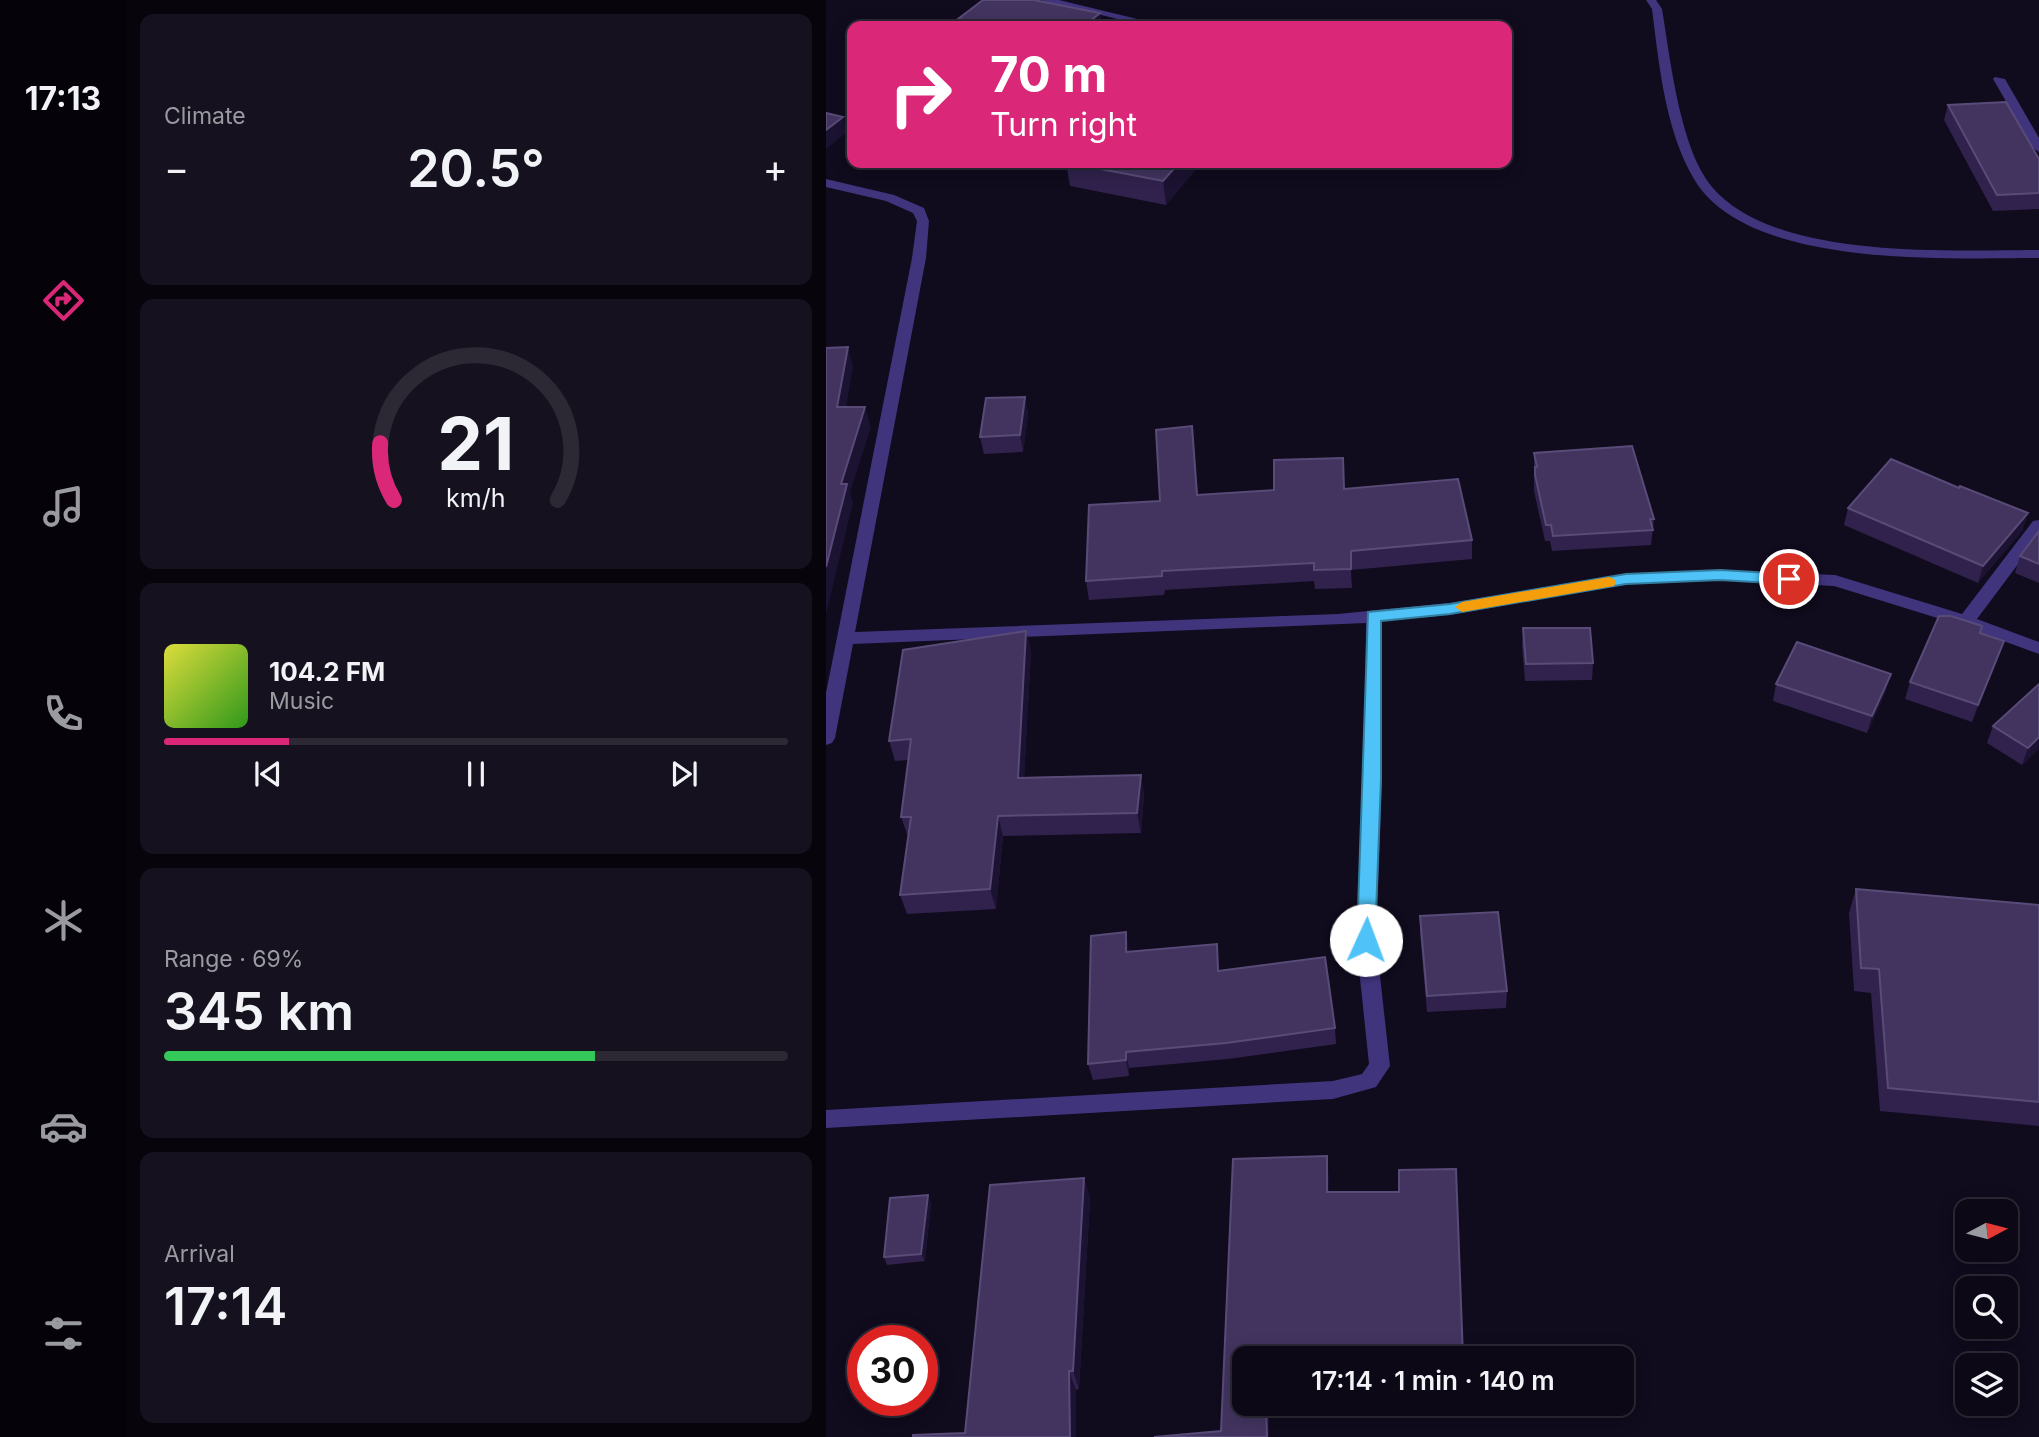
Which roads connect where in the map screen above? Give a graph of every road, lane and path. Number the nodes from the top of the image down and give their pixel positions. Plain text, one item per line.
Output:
1 (1045, 0) edge
2 (1651, 0) edge
3 (1138, 21) edge
4 (1999, 79) dead end
5 (2039, 148) edge
6 (826, 183) edge
7 (2039, 254) edge
8 (2039, 525) edge
9 (1374, 616) junction
10 (1966, 621) junction
11 (846, 638) junction
12 (2039, 648) edge
13 (826, 738) edge
14 (826, 1119) edge

1 - 3 street
2 - 7 street
4 - 5 street
6 - 11 street
8 - 10 street
9 - 10 street
9 - 11 street
9 - 14 street
10 - 12 street
11 - 13 street

